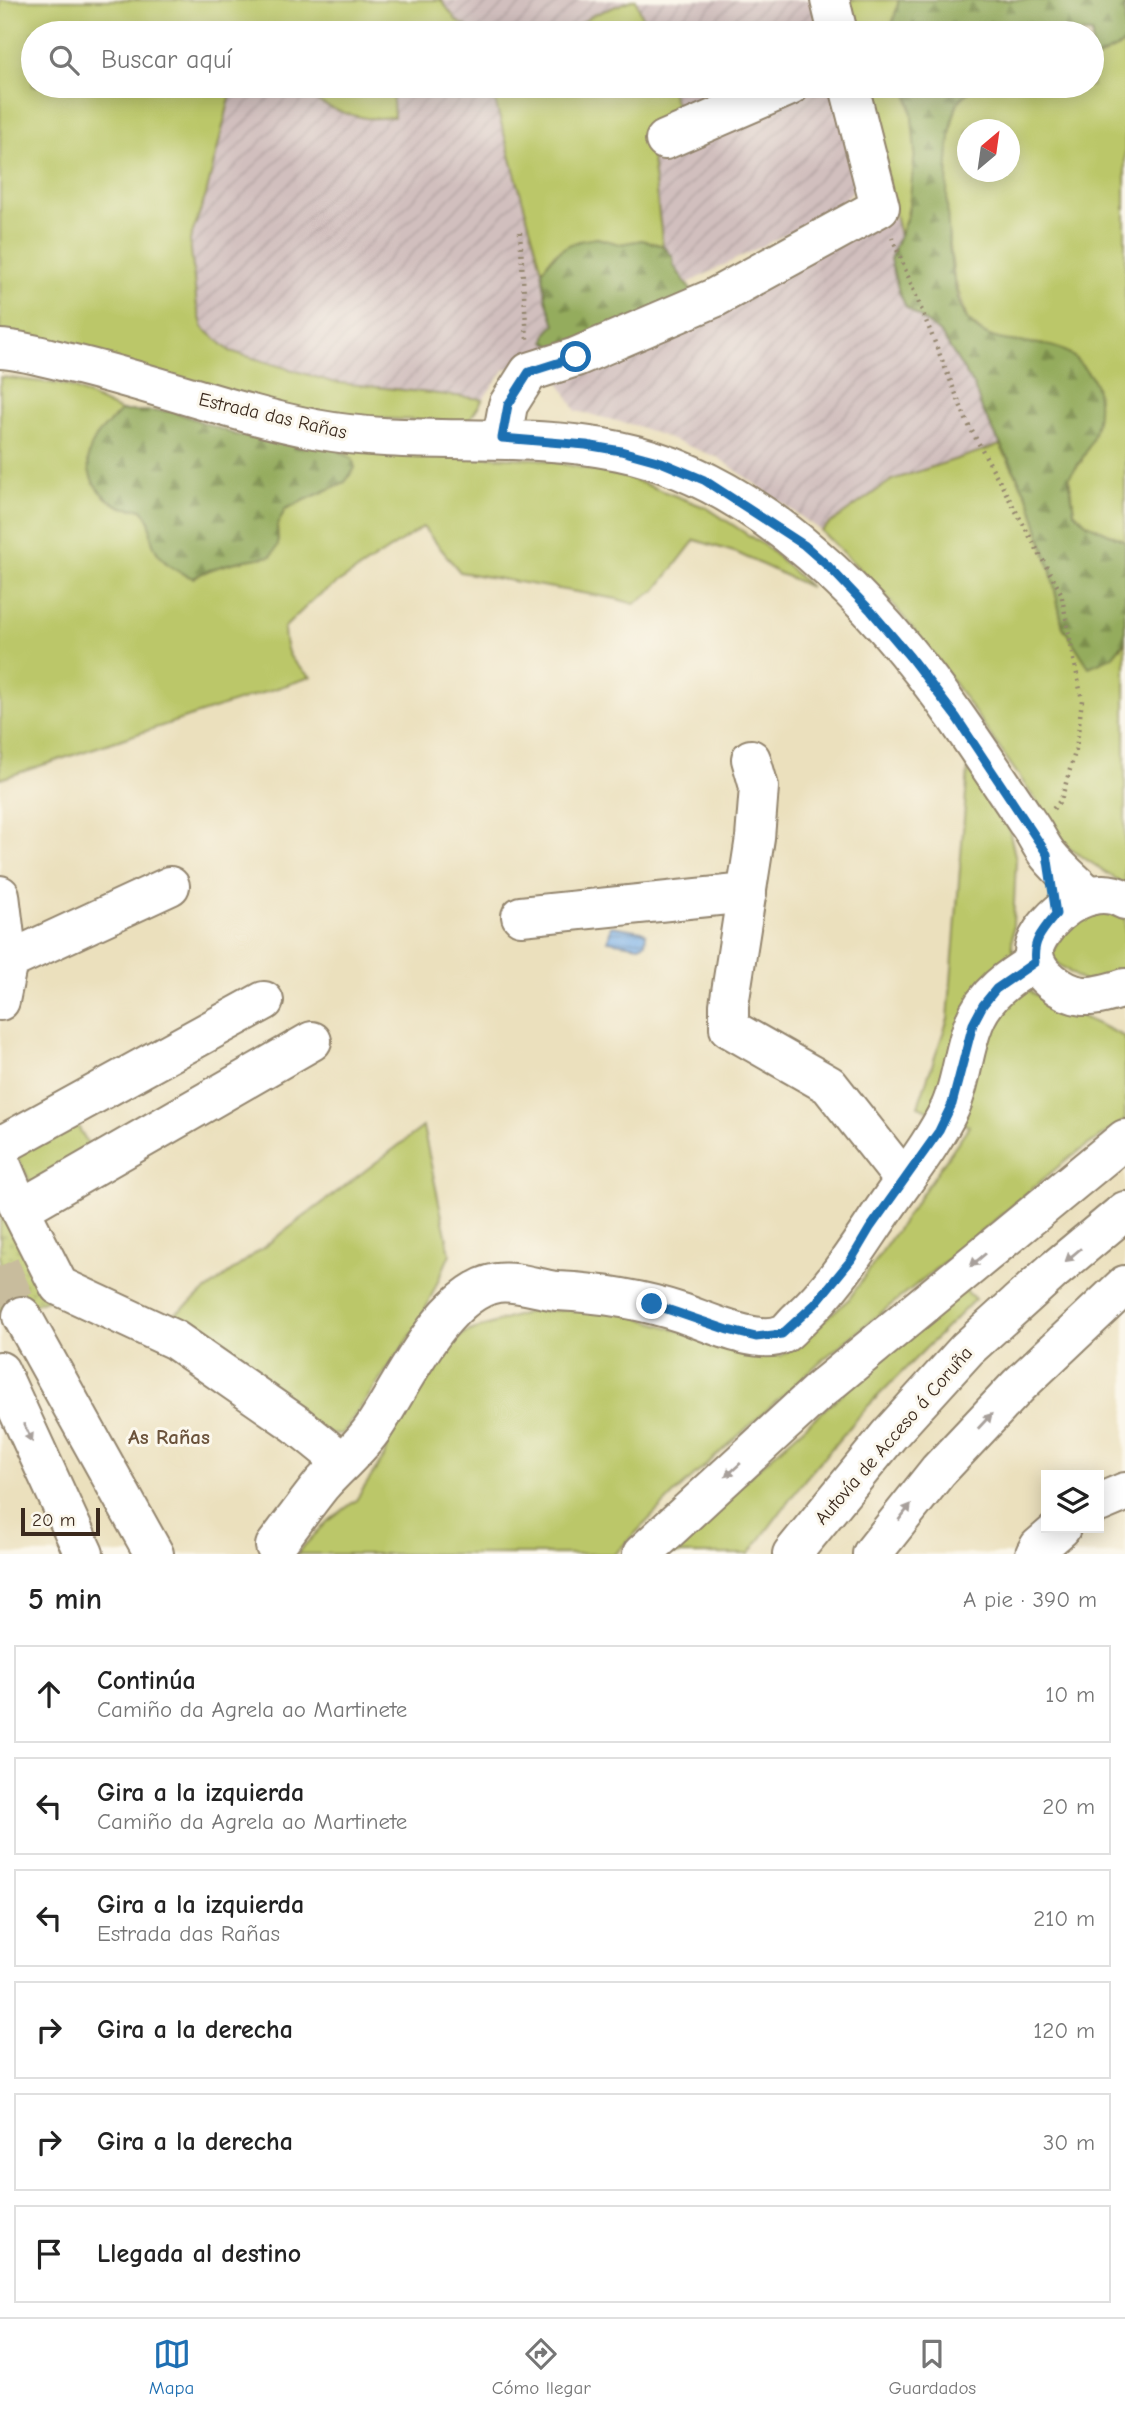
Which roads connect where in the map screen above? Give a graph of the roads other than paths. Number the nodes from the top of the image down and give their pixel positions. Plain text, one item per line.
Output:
1 (830, 0) edge
2 (835, 21) edge
3 (762, 98) edge
4 (852, 98) edge
5 (665, 139) dead end
6 (0, 349) edge
7 (502, 438) junction
8 (751, 759) dead end
9 (170, 886) dead end
10 (747, 893) junction
11 (0, 895) edge
12 (1090, 903) edge
13 (521, 916) dead end
14 (8, 961) junction
15 (1035, 962) junction
16 (1122, 992) edge
17 (0, 1001) edge
18 (264, 1001) dead end
19 (312, 1041) dead end
20 (1125, 1139) edge
21 (0, 1146) edge
22 (0, 1161) edge
23 (904, 1180) junction
24 (20, 1209) junction
25 (1125, 1211) edge
26 (1125, 1285) edge
27 (0, 1371) edge
28 (343, 1462) junction
29 (1125, 1492) edge
30 (1104, 1501) edge
31 (1055, 1533) edge
32 (275, 1546) dead end
33 (84, 1554) edge
34 (124, 1554) edge
35 (153, 1554) edge
36 (642, 1554) edge
37 (792, 1554) edge
38 (872, 1554) edge
39 (1035, 1554) edge

1 - 2 main road
3 - 5 main road
4 - 7 main road
6 - 7 main road, Estrada das Rañas
7 - 12 main road, Estrada das Rañas
8 - 10 main road
9 - 14 main road
10 - 13 main road
10 - 23 main road
11 - 14 main road
12 - 15 main road, Estrada das Rañas
14 - 17 main road
15 - 16 main road
15 - 23 main road
18 - 21 main road
19 - 24 main road
20 -> 36 main road
22 - 24 main road
23 - 28 main road
24 - 28 main road
25 -> 37 main road, Autovía de Acceso á Coruña
38 -> 26 main road
27 -> 33 main road
28 - 32 main road
29 - 30 main road
31 - 39 main road
34 - 35 main road

